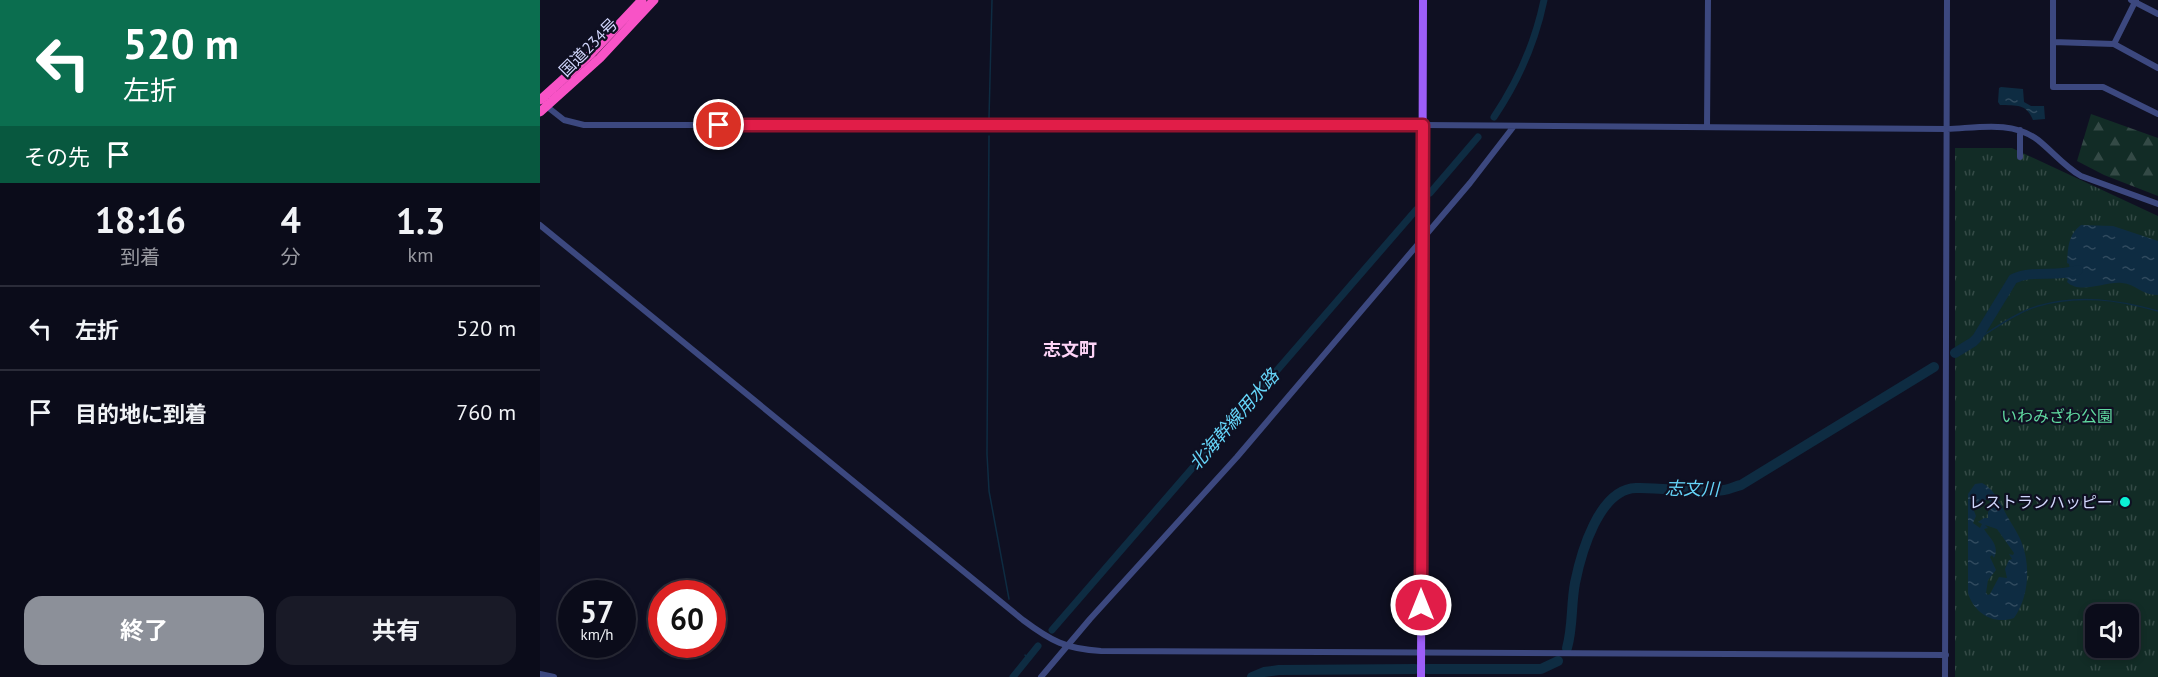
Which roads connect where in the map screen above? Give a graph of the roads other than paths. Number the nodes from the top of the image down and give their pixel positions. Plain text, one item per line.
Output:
1 (642, 0) edge
2 (654, 0) edge
3 (1423, 0) edge
4 (1708, 0) edge
5 (1947, 0) edge
6 (2053, 0) edge
7 (2134, 1) edge
8 (2158, 15) edge
9 (2053, 42) junction
10 (2114, 44) junction
11 (2158, 69) edge
12 (542, 105) edge
13 (2158, 114) edge
14 (1423, 125) junction
15 (1514, 126) junction
16 (1707, 128) junction
17 (1947, 129) junction
18 (2020, 130) junction
19 (2020, 157) dead end
20 (2158, 204) edge
21 (540, 225) edge
22 (1422, 236) junction
23 (1068, 647) junction
24 (1421, 651) junction
25 (1946, 655) junction
26 (540, 675) edge
27 (554, 677) edge
28 (1041, 677) edge
29 (1421, 677) edge
30 (1945, 677) edge

1 - 12 highway, 国道234号
2 - 12 highway, 国道234号
3 - 14 main road
4 - 16 street
5 - 17 street
6 - 9 street
7 - 8 street
7 - 10 street
9 - 10 street
9 - 13 street
10 - 11 street
12 - 14 street
14 - 15 street
14 - 22 main road
15 - 16 street
15 - 22 street
16 - 17 street
17 - 18 street
17 - 25 street
18 - 19 street
18 - 20 street
21 - 23 street
22 - 23 street
22 - 24 main road
23 - 24 street
23 - 28 street
24 - 25 street
24 - 29 main road
25 - 30 street
26 - 27 street

